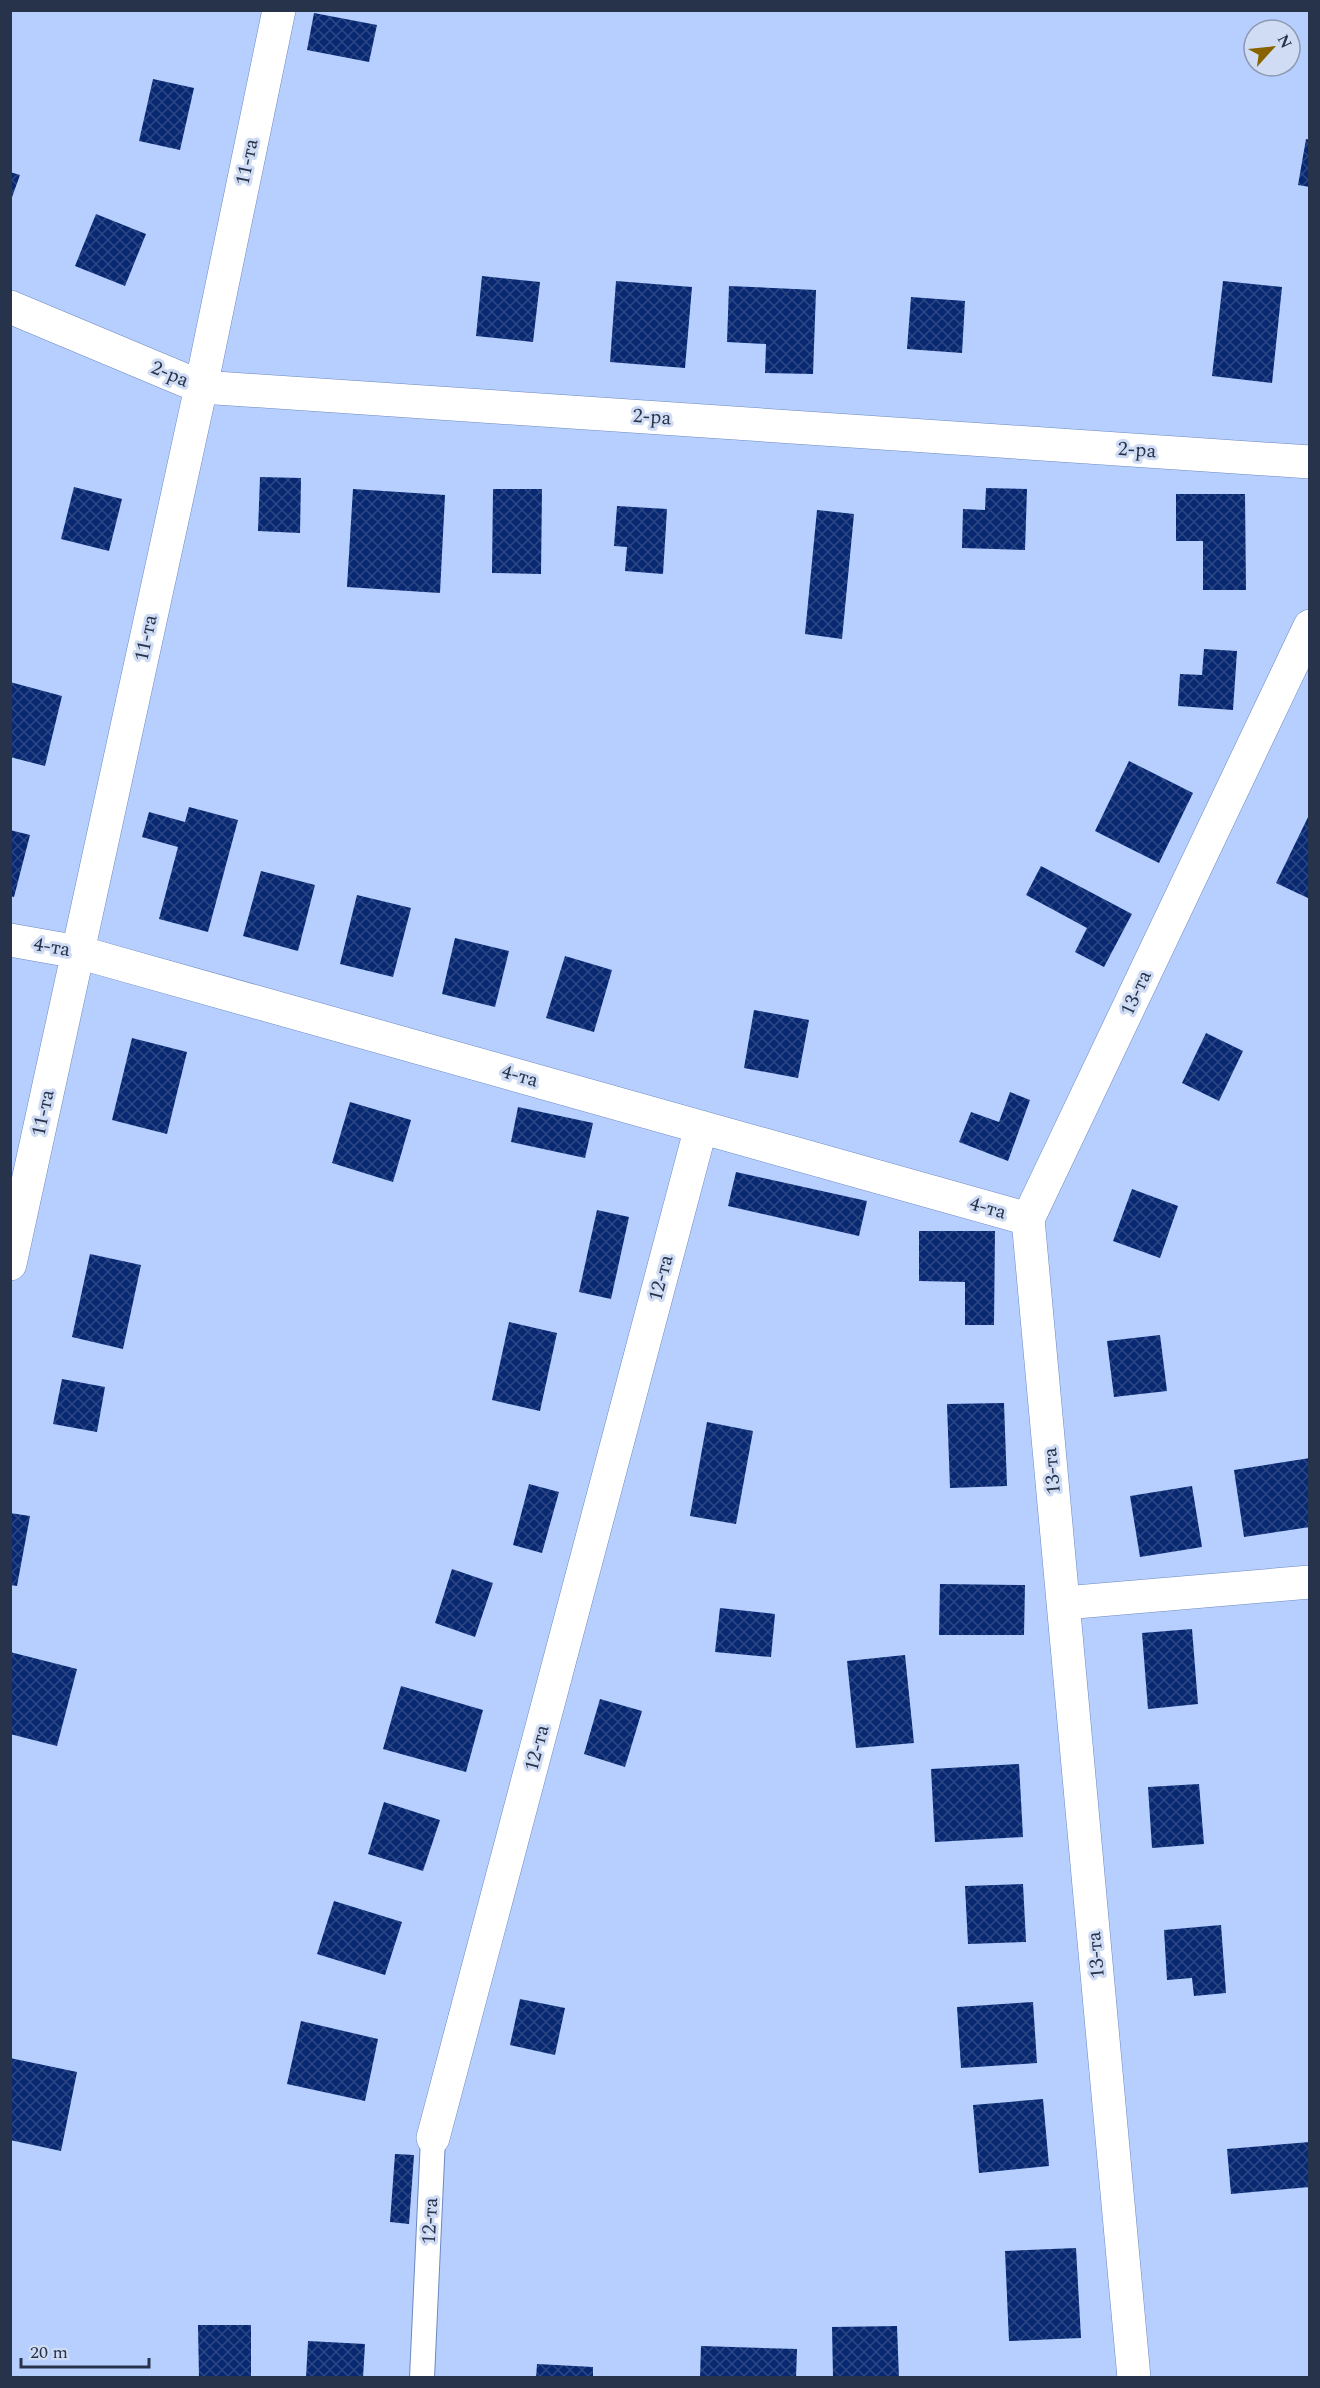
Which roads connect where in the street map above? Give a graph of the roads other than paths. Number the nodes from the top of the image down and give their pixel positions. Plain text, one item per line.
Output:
1 (279, 10) edge
2 (10, 307) edge
3 (201, 387) junction
4 (1310, 462) edge
5 (1310, 626) edge
6 (10, 940) edge
7 (78, 952) junction
8 (701, 1126) junction
9 (1028, 1219) junction
10 (10, 1264) edge
11 (1310, 1582) edge
12 (1064, 1603) junction
13 (434, 2138) joint
14 (422, 2378) edge
15 (1134, 2378) edge

1 - 3 street, 11-та
2 - 3 street, 2-ра
3 - 4 street, 2-ра
3 - 7 street, 11-та
5 - 9 street, 13-та
6 - 7 street, 4-та
7 - 8 street, 4-та
7 - 10 street, 11-та
8 - 9 street, 4-та
8 - 13 street, 12-та
9 - 12 street, 13-та
11 - 12 street
12 - 15 street, 13-та
13 - 14 lane, 12-та

